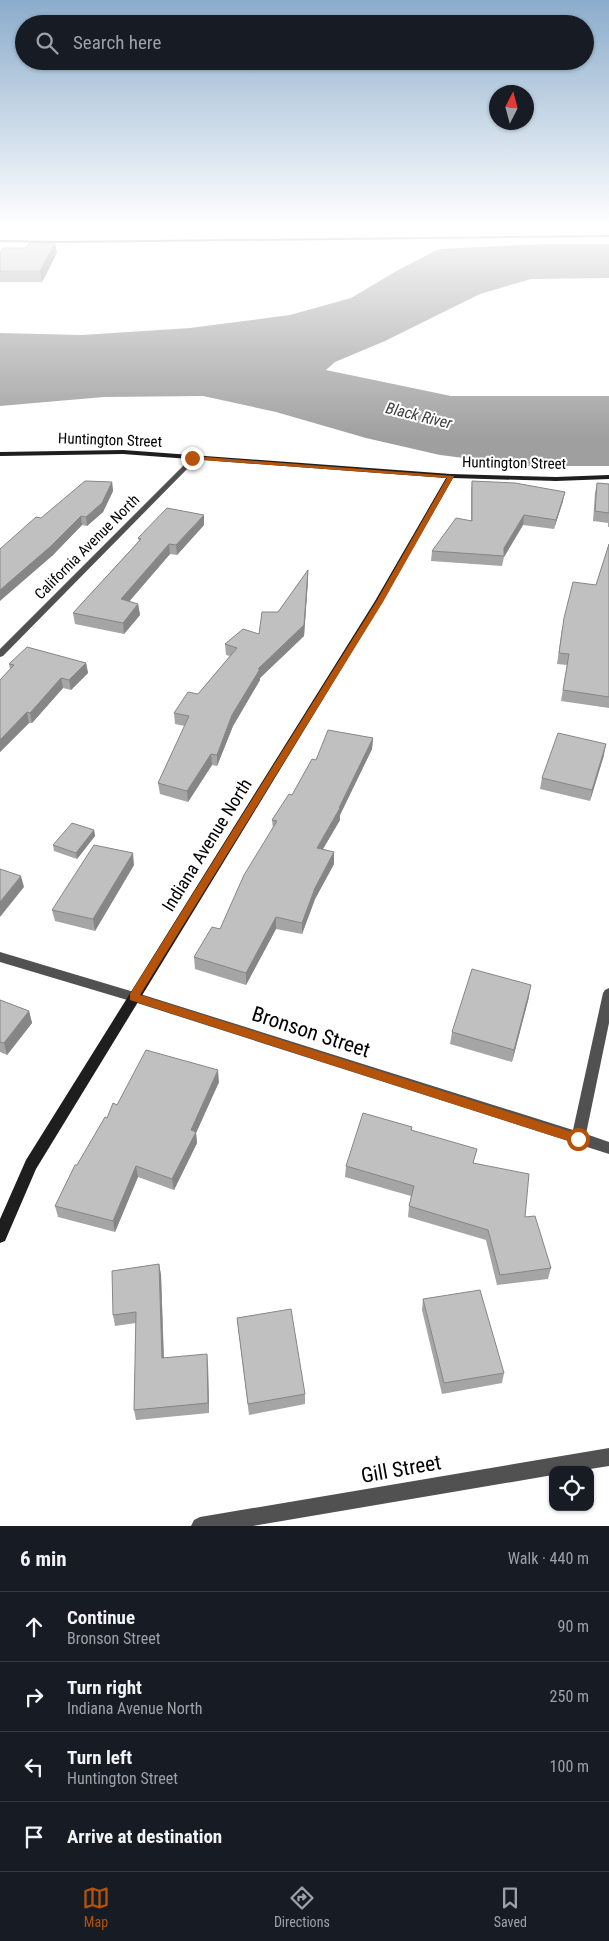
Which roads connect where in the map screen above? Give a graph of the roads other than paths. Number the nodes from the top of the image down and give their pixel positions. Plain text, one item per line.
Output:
1 (0, 454) edge
2 (192, 458) junction
3 (451, 476) junction
4 (609, 477) edge
5 (0, 654) edge
6 (0, 957) edge
7 (609, 993) edge
8 (134, 997) junction
9 (578, 1139) junction
10 (609, 1148) edge
11 (0, 1236) edge
12 (609, 1457) edge
13 (200, 1526) edge

1 - 2 street, Huntington Street
2 - 3 street, Huntington Street
2 - 5 street, California Avenue North
3 - 4 street, Huntington Street
3 - 8 street, Indiana Avenue North
6 - 8 street, Bronson Street
7 - 9 street
8 - 9 street, Bronson Street
8 - 11 street, Indiana Avenue North
9 - 10 street, Bronson Street
12 - 13 street, Gill Street

